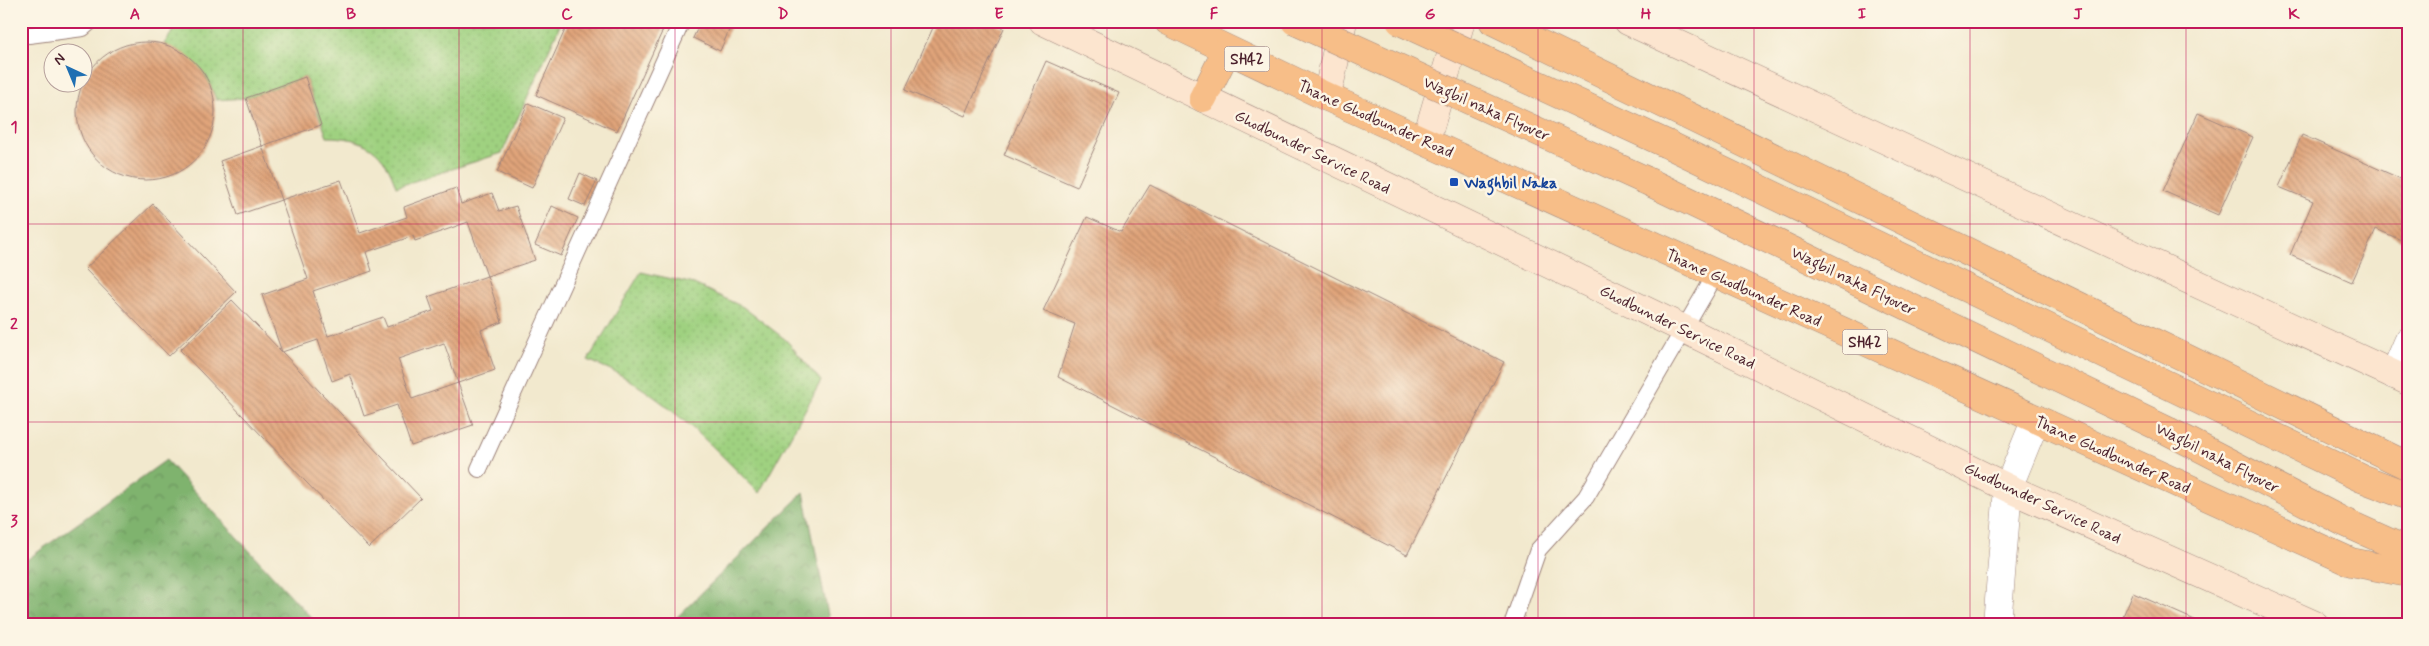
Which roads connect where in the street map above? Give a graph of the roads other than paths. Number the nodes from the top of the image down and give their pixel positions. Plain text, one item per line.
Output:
1 (91, 21) edge
2 (682, 21) edge
3 (1043, 21) edge
4 (1168, 21) edge
5 (1294, 21) edge
6 (1344, 21) edge
7 (1400, 21) edge
8 (1461, 21) edge
9 (1493, 21) edge
10 (1628, 21) edge
11 (21, 32) edge
12 (1227, 50) junction
13 (1327, 97) junction
14 (1203, 98) junction
15 (1426, 140) junction
16 (1716, 274) junction
17 (1684, 329) junction
18 (2408, 342) edge
19 (2401, 378) edge
20 (2036, 419) junction
21 (2408, 466) edge
22 (479, 469) dead end
23 (2008, 488) junction
24 (2408, 496) edge
25 (2408, 550) edge
26 (2408, 573) edge
27 (1512, 625) edge
28 (1997, 625) edge
29 (2315, 625) edge

1 - 11 lane
2 - 22 lane
3 - 14 street, Ghodbunder Service Road
4 - 12 main road, Thane Ghodbunder Road / SH42
5 - 25 main road, Wagbil naka Flyover, bridge
6 - 13 street
7 - 24 main road, bridge
8 - 15 street
9 - 21 main road
10 - 19 street
12 - 13 main road, Thane Ghodbunder Road / SH42
12 - 14 main road
13 - 15 main road, Thane Ghodbunder Road / SH42
14 - 17 street, Ghodbunder Service Road
15 - 16 main road, Thane Ghodbunder Road / SH42
16 - 17 lane
16 - 20 main road, Thane Ghodbunder Road / SH42
17 - 23 street, Ghodbunder Service Road
17 - 27 lane
18 - 19 street
20 - 23 street
20 - 26 main road, Thane Ghodbunder Road / SH42
23 - 28 street
23 - 29 street, Ghodbunder Service Road

